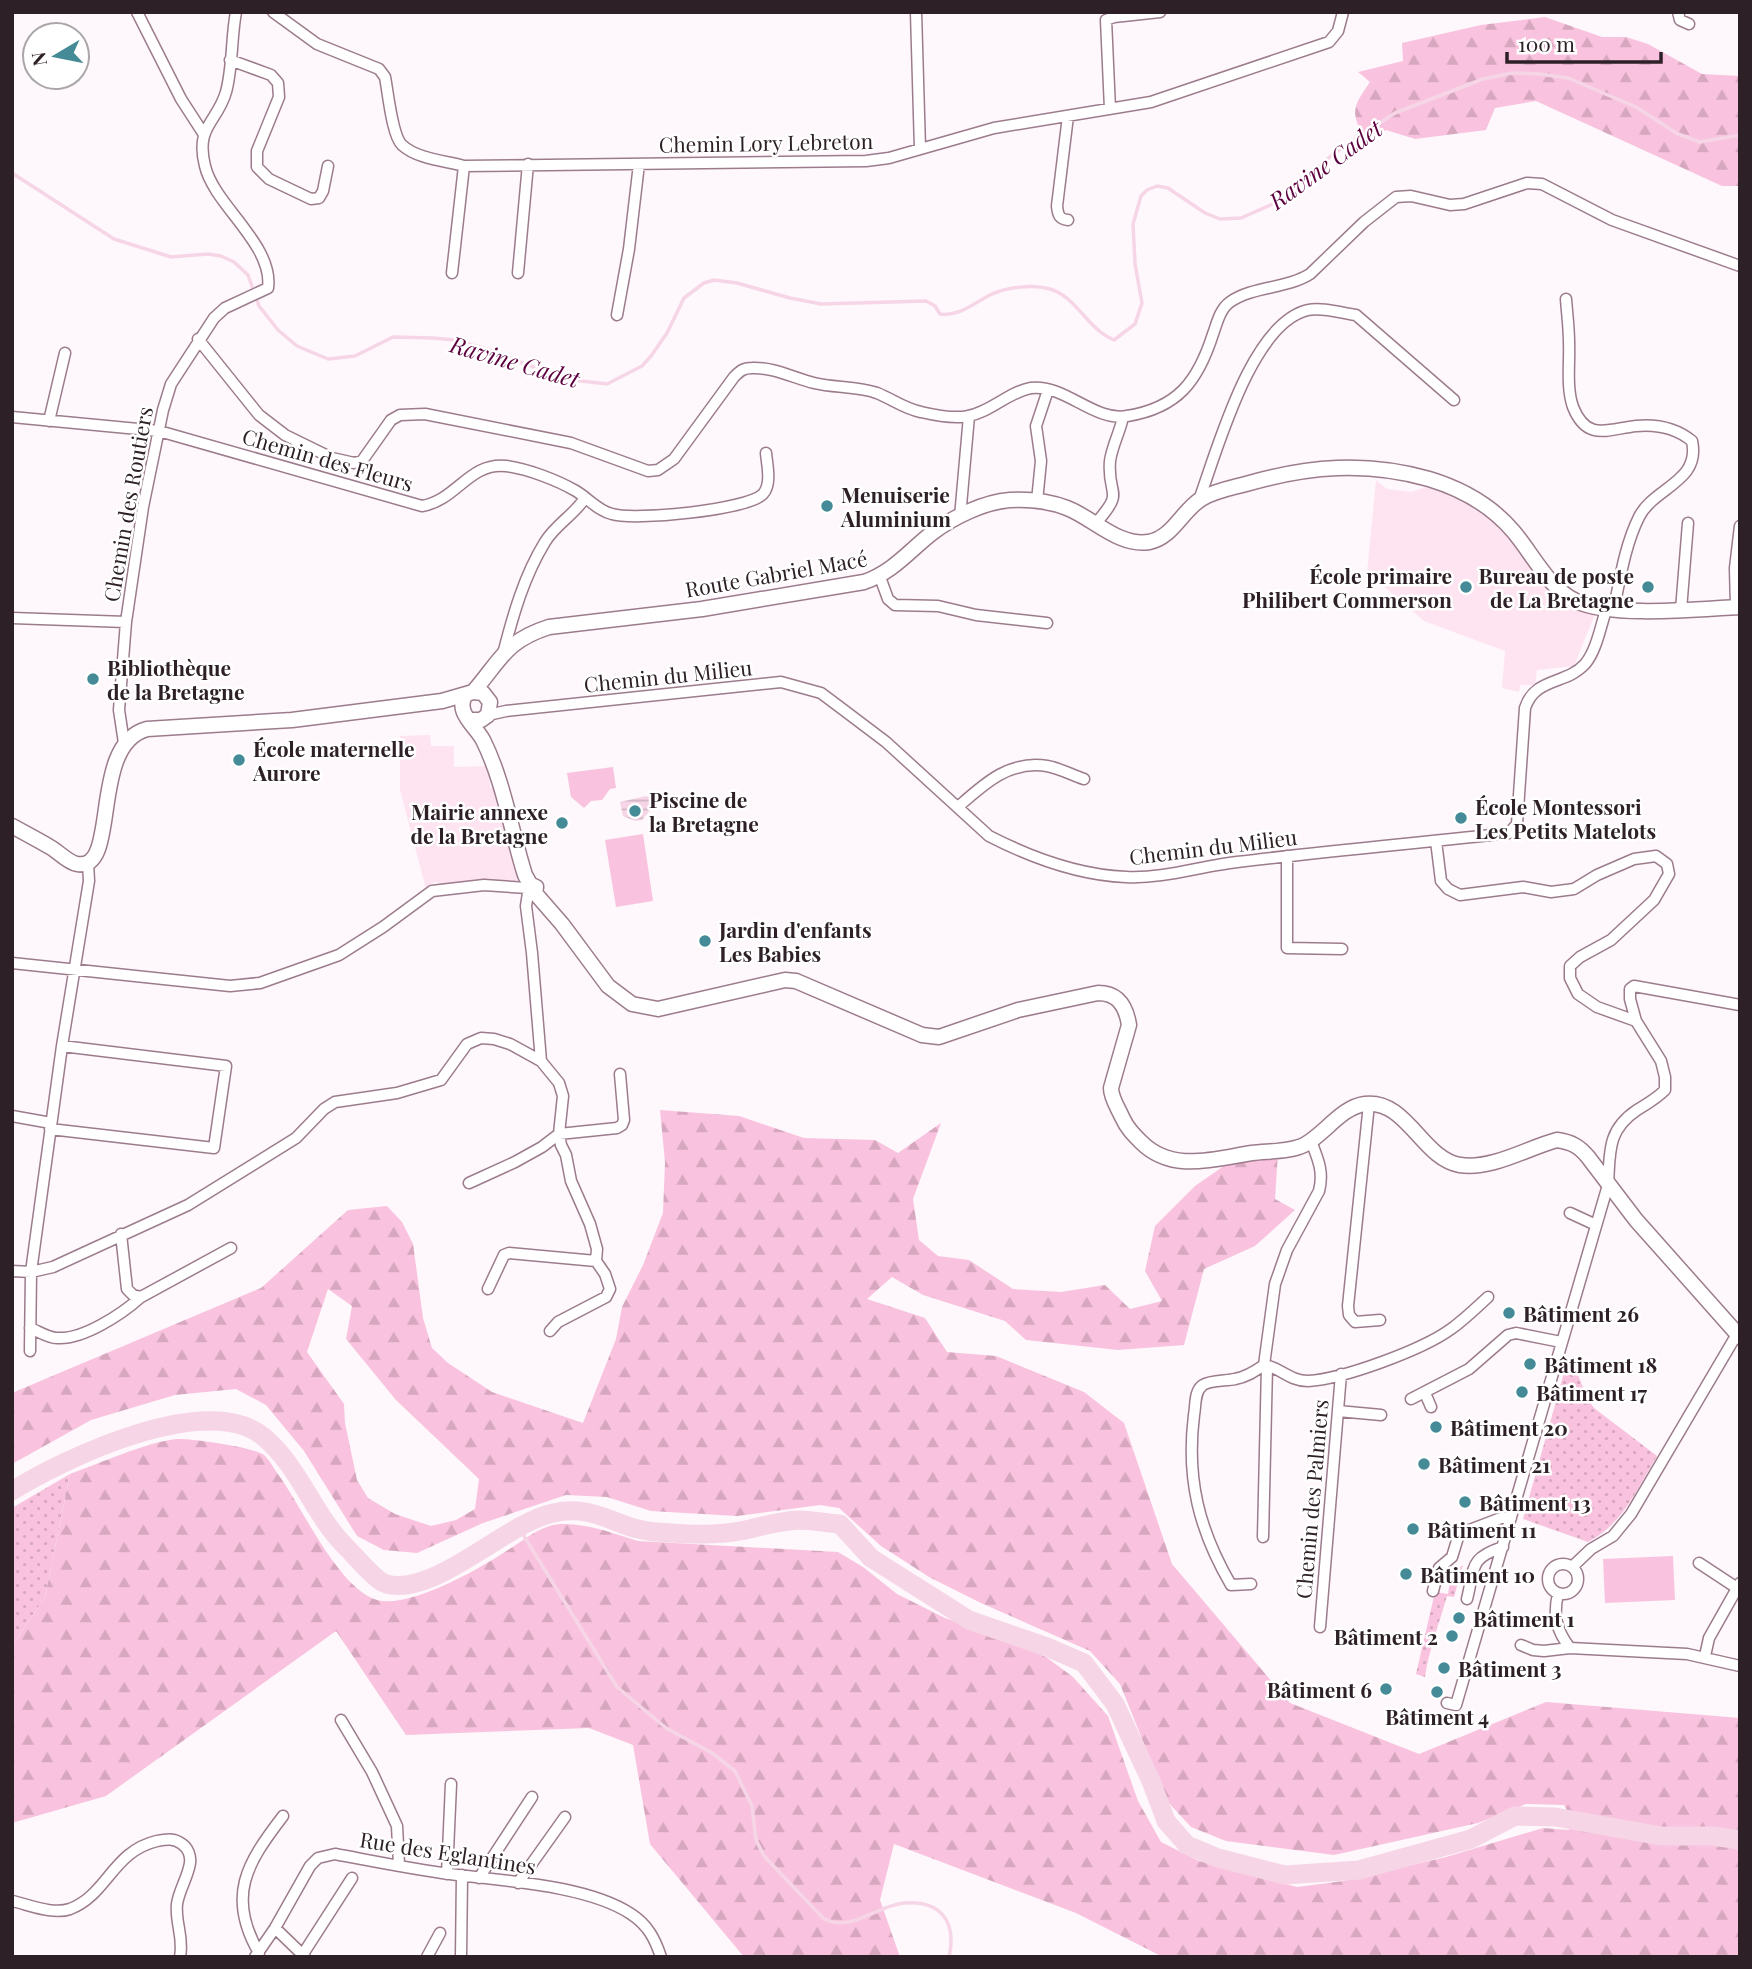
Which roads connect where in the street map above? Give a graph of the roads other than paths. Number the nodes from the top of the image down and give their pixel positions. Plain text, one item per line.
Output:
1 (137, 12) edge
2 (236, 12) edge
3 (272, 12) edge
4 (916, 12) edge
5 (1160, 12) edge
6 (1343, 12) edge
7 (1678, 12) edge
8 (1689, 24) dead end
9 (230, 60) junction
10 (1110, 109) junction
11 (1068, 116) junction
12 (203, 133) junction
13 (920, 149) junction
14 (528, 164) junction
15 (639, 164) junction
16 (328, 166) dead end
17 (464, 166) junction
18 (1068, 220) dead end
19 (1740, 266) edge
20 (452, 273) dead end
21 (518, 273) dead end
22 (1566, 299) dead end
23 (617, 315) dead end
24 (198, 339) junction
25 (65, 353) dead end
26 (1048, 390) junction
27 (1454, 400) dead end
28 (970, 416) junction
29 (12, 417) edge
30 (1123, 417) junction
31 (50, 421) junction
32 (159, 431) junction
33 (766, 453) dead end
34 (585, 498) junction
35 (1037, 500) junction
36 (1199, 500) junction
37 (960, 517) junction
38 (1096, 523) junction
39 (1688, 523) dead end
40 (1740, 526) edge
41 (880, 577) junction
42 (1738, 607) edge
43 (1610, 608) junction
44 (1681, 610) junction
45 (12, 618) edge
46 (126, 622) junction
47 (1047, 623) dead end
48 (503, 654) junction
49 (477, 706) junction
50 (124, 743) junction
51 (1084, 779) dead end
52 (958, 807) junction
53 (12, 826) edge
54 (1436, 841) junction
55 (1287, 856) junction
56 (88, 863) junction
57 (530, 889) junction
58 (1342, 949) dead end
59 (12, 963) edge
60 (74, 968) junction
61 (1740, 1005) edge
62 (1636, 1021) junction
63 (62, 1046) junction
64 (541, 1060) junction
65 (620, 1073) dead end
66 (1369, 1104) junction
67 (12, 1116) edge
68 (50, 1126) junction
69 (559, 1134) junction
70 (1311, 1141) junction
71 (469, 1183) dead end
72 (1608, 1185) junction
73 (1570, 1213) dead end
74 (1596, 1225) junction
75 (121, 1234) junction
76 (231, 1248) dead end
77 (596, 1261) junction
78 (12, 1271) edge
79 (30, 1272) junction
80 (488, 1289) dead end
81 (141, 1297) junction
82 (1488, 1297) dead end
83 (1380, 1320) dead end
84 (30, 1328) junction
85 (550, 1331) dead end
86 (1738, 1336) edge
87 (1562, 1342) junction
88 (30, 1351) dead end
89 (1265, 1366) junction
90 (1341, 1374) junction
91 (1425, 1393) junction
92 (1411, 1399) dead end
93 (1431, 1407) dead end
94 (1338, 1411) junction
95 (1381, 1415) dead end
96 (1511, 1518) junction
97 (1263, 1537) dead end
98 (1503, 1547) junction
99 (1699, 1563) dead end
100 (1572, 1567) junction
101 (1251, 1584) dead end
102 (1738, 1585) edge
103 (1433, 1591) dead end
104 (1558, 1594) junction
105 (1467, 1599) dead end
106 (1320, 1627) dead end
107 (1521, 1645) dead end
108 (1570, 1648) junction
109 (1705, 1656) junction
110 (1740, 1666) edge
111 (1447, 1703) dead end
112 (341, 1720) dead end
113 (451, 1784) dead end
114 (532, 1797) dead end
115 (283, 1816) dead end
116 (565, 1817) dead end
117 (399, 1865) junction
118 (447, 1874) junction
119 (462, 1875) junction
120 (352, 1878) dead end
121 (479, 1878) junction
122 (518, 1883) junction
123 (12, 1901) edge
124 (275, 1928) junction
125 (440, 1933) dead end
126 (257, 1955) edge
127 (304, 1955) edge
128 (180, 1957) edge
129 (427, 1957) edge
130 (461, 1957) edge
131 (661, 1957) edge

1 - 12 street
2 - 9 street
3 - 17 street, Chemin Lory Lebreton
4 - 13 street
5 - 10 street
6 - 10 street, Chemin Lory Lebreton
7 - 8 street
9 - 12 street
9 - 16 street
10 - 11 street, Chemin Lory Lebreton
11 - 13 street, Chemin Lory Lebreton
11 - 18 street
12 - 24 street, Chemin des Routiers
13 - 15 street, Chemin Lory Lebreton
14 - 15 street, Chemin Lory Lebreton
14 - 17 street, Chemin Lory Lebreton
14 - 21 street
15 - 23 street
17 - 20 street
19 - 30 street
22 - 43 street
24 - 28 street
24 - 32 street, Chemin des Routiers
25 - 31 street
26 - 28 street
26 - 30 street
26 - 35 street
27 - 36 street
28 - 37 street
29 - 31 street, Chemin des Fleurs
30 - 38 street
31 - 32 street, Chemin des Fleurs
32 - 34 street, Chemin des Fleurs
32 - 46 street, Chemin des Routiers
33 - 34 street, Chemin des Fleurs
34 - 48 street
35 - 37 street, Route Gabriel Macé
35 - 38 street, Route Gabriel Macé
36 - 38 street, Route Gabriel Macé
36 - 43 street, Route Gabriel Macé
37 - 41 street, Route Gabriel Macé
39 - 44 street
40 - 42 street
41 - 47 street
41 - 48 street, Route Gabriel Macé
42 - 44 street, Route Gabriel Macé
43 - 44 street, Route Gabriel Macé
43 - 54 street, Chemin du Milieu
45 - 46 street
46 - 50 street, Chemin des Routiers
48 - 49 street, Route Gabriel Macé
49 - 50 street
49 - 52 street, Chemin du Milieu
49 - 57 street
50 - 56 street
51 - 52 street
52 - 55 street, Chemin du Milieu
53 - 56 street
54 - 55 street, Chemin du Milieu
54 - 62 street
55 - 58 street
56 - 60 street
57 - 60 street
57 - 64 street
57 - 70 street
59 - 60 street
60 - 63 street
61 - 62 street
62 - 72 street
63 - 68 street
63 - 68 street
64 - 69 street
64 - 75 street
65 - 69 street
66 - 70 street
66 - 72 street
66 - 83 street
67 - 68 street
68 - 79 street
69 - 71 street
69 - 77 street
70 - 89 street
72 - 74 street
72 - 86 street
73 - 74 street
74 - 87 street
75 - 79 street
75 - 81 street
76 - 81 street
77 - 80 street
77 - 85 street
78 - 79 street
79 - 84 street
81 - 84 street
82 - 90 street
84 - 88 street
86 - 100 street
87 - 91 street
87 - 96 street
89 - 90 street
89 - 97 street
89 - 101 street
90 - 94 street, Chemin des Palmiers
91 - 92 street
91 - 93 street
94 - 95 street
94 - 106 street, Chemin des Palmiers
96 - 98 street
96 - 103 street
98 - 105 street
98 - 111 street
99 - 102 street
100 - 104 street
100 - 104 street
102 - 109 street
104 - 108 street
107 - 108 street
108 - 109 street
109 - 110 street
112 - 117 street
113 - 118 street
114 - 121 street
115 - 126 street
116 - 122 street
117 - 118 street, Rue des Eglantines
117 - 124 street, Rue des Eglantines
118 - 119 street, Rue des Eglantines
119 - 121 street, Rue des Eglantines
119 - 130 street
120 - 127 street
121 - 122 street, Rue des Eglantines
122 - 131 street, Rue des Eglantines
123 - 128 street
124 - 126 street, Rue des Eglantines
124 - 127 street
125 - 129 street

